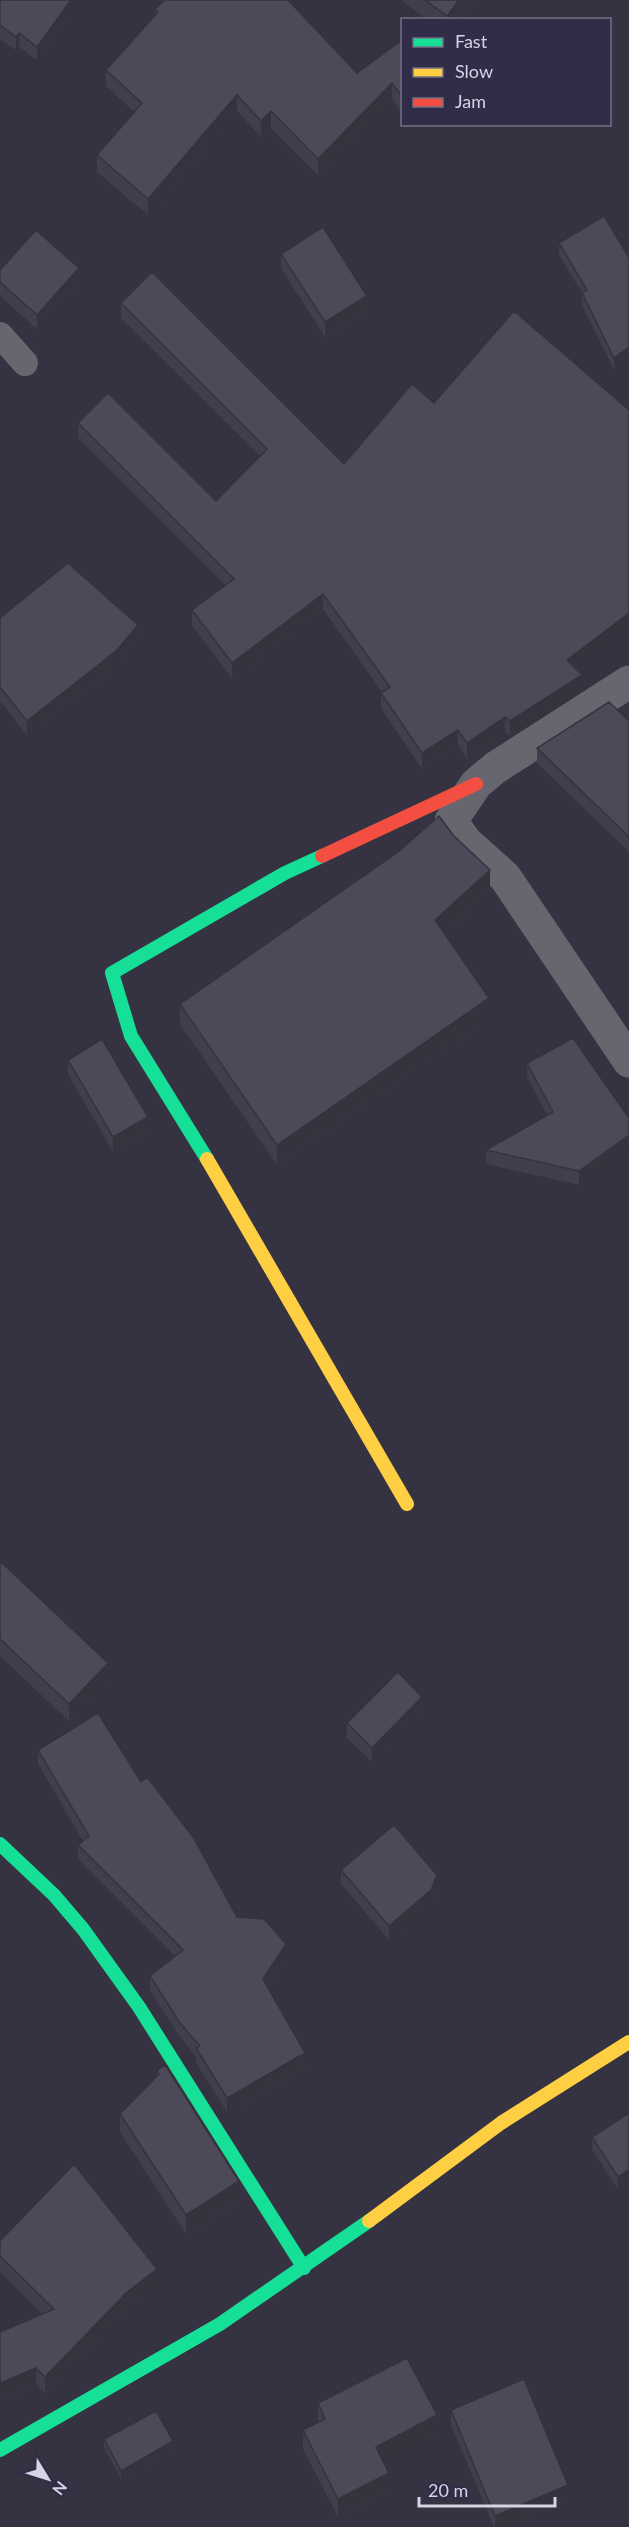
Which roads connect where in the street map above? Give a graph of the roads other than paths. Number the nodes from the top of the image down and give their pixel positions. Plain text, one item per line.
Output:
1 (0, 335) edge
2 (25, 363) dead end
3 (629, 682) edge
4 (476, 784) junction
5 (629, 1061) edge
6 (407, 1504) dead end
7 (0, 1844) edge
8 (629, 2042) edge
9 (304, 2268) junction
10 (0, 2450) edge

1 - 2 lane
3 - 4 street
4 - 5 street
4 - 6 street
7 - 9 street
8 - 9 street
9 - 10 street

